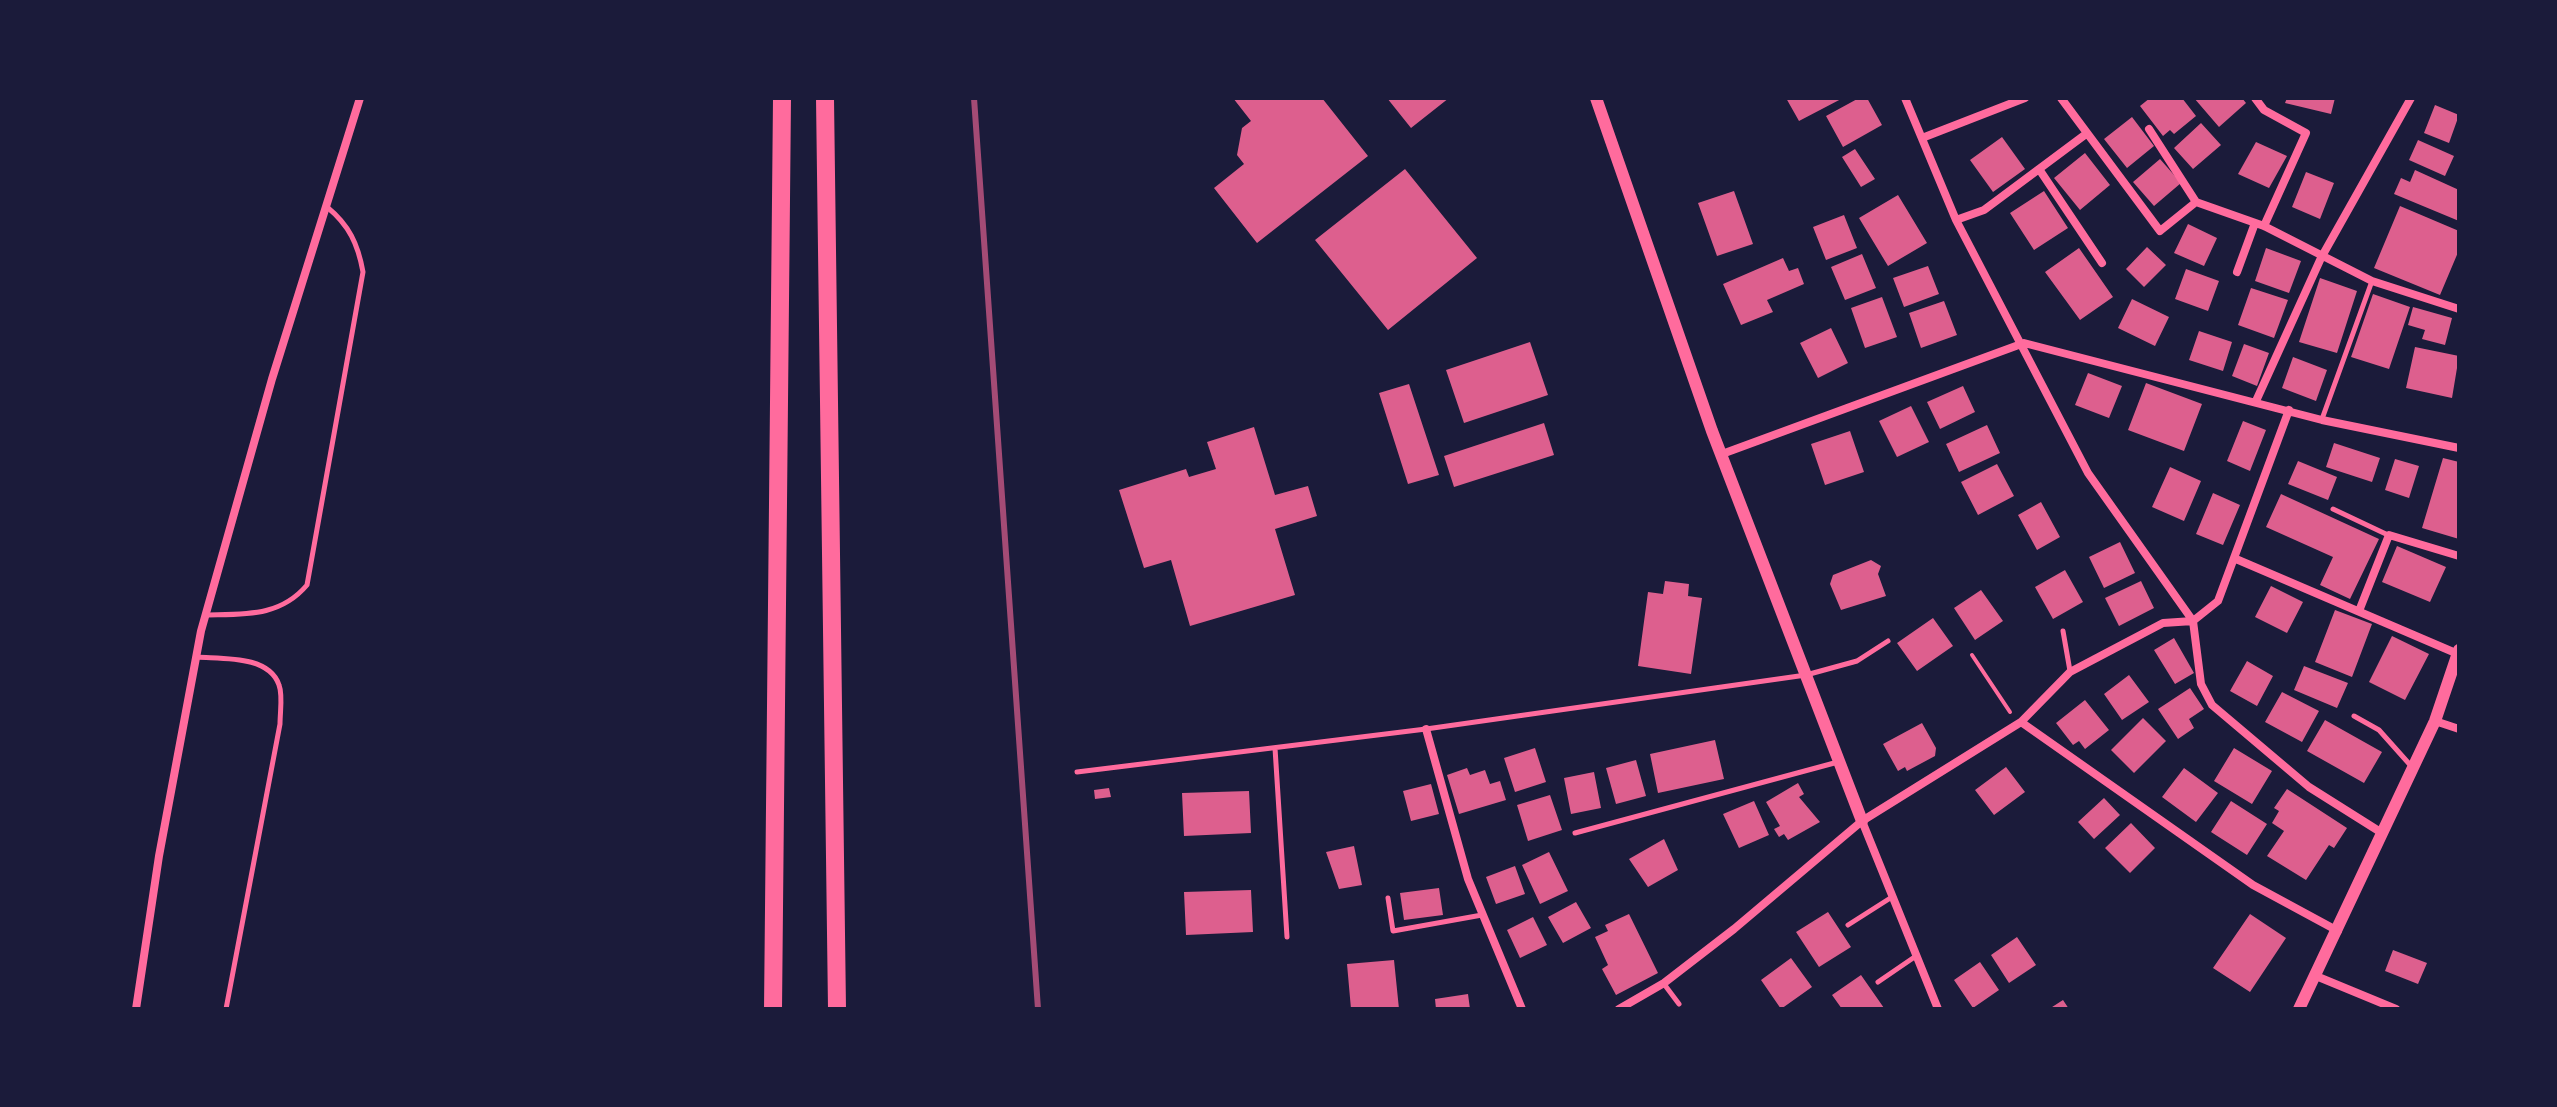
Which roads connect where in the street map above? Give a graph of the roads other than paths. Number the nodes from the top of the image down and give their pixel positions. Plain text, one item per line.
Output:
1 (360, 98) edge
2 (782, 98) edge
3 (825, 98) edge
4 (1596, 98) edge
5 (1905, 98) edge
6 (2025, 98) edge
7 (2061, 98) edge
8 (2255, 98) edge
9 (2411, 98) edge
10 (2149, 129) dead end
11 (2086, 134) junction
12 (1922, 138) junction
13 (2039, 169) junction
14 (2196, 202) junction
15 (326, 206) junction
16 (1956, 220) junction
17 (2260, 224) junction
18 (2321, 258) junction
19 (2102, 263) dead end
20 (2237, 272) dead end
21 (2372, 281) junction
22 (2459, 309) edge
23 (2024, 343) junction
24 (2256, 401) junction
25 (2289, 410) junction
26 (2322, 420) junction
27 (2459, 448) edge
28 (1722, 454) junction
29 (2333, 509) dead end
30 (2389, 535) junction
31 (2459, 556) edge
32 (2236, 559) junction
33 (2359, 611) junction
34 (206, 615) junction
35 (2193, 621) junction
36 (2063, 631) dead end
37 (1888, 641) dead end
38 (2458, 652) edge
39 (196, 657) junction
40 (2070, 672) junction
41 (1806, 675) junction
42 (2354, 716) dead end
43 (2435, 721) junction
44 (2021, 722) junction
45 (1426, 729) junction
46 (2459, 729) edge
47 (1275, 748) junction
48 (1839, 762) junction
49 (2412, 768) junction
50 (1077, 772) dead end
51 (1862, 821) junction
52 (1575, 833) dead end
53 (2382, 833) junction
54 (1893, 896) junction
55 (1388, 898) dead end
56 (1482, 915) junction
57 (1848, 925) dead end
58 (2339, 931) junction
59 (1287, 937) dead end
60 (1917, 955) junction
61 (2316, 976) junction
62 (1878, 982) dead end
63 (1664, 983) junction
64 (1679, 1004) dead end
65 (136, 1009) edge
66 (226, 1009) edge
67 (773, 1009) edge
68 (837, 1009) edge
69 (1522, 1009) edge
70 (1619, 1009) edge
71 (1938, 1009) edge
72 (2299, 1009) edge
73 (2396, 1009) edge

1 - 15 street
2 - 67 highway
3 - 68 highway
4 - 28 street
5 - 12 street
6 - 12 street
7 - 11 street
8 - 17 street
9 - 18 street
10 - 14 street
11 - 13 street
11 - 14 street
12 - 16 street
13 - 16 street
13 - 19 street
14 - 17 street
15 - 34 street
15 - 34 lane
16 - 23 street
17 - 18 street
17 - 20 street
18 - 21 street
18 - 24 street
21 - 22 street
21 - 26 lane
23 - 24 street
23 - 28 street
23 - 35 street
24 - 25 street
25 - 26 street
25 - 32 street
26 - 27 street
28 - 41 street
29 - 30 lane
30 - 31 street
30 - 33 street
32 - 33 street
32 - 35 street
33 - 38 street
34 - 39 street
35 - 40 street
35 - 53 street
36 - 40 lane
37 - 41 lane
38 - 43 street
39 - 65 street
39 - 66 lane
40 - 44 street
41 - 45 lane
41 - 48 street
42 - 49 lane
43 - 46 street
43 - 49 street
44 - 51 street
44 - 58 street
45 - 47 lane
45 - 56 street
47 - 50 lane
47 - 59 lane
48 - 51 street
48 - 52 lane
49 - 53 street
51 - 54 street
51 - 63 street
53 - 58 street
54 - 57 lane
54 - 60 street
55 - 56 lane
56 - 69 street
58 - 61 street
60 - 62 lane
60 - 71 street
61 - 72 street
61 - 73 street
63 - 64 lane
63 - 70 street

